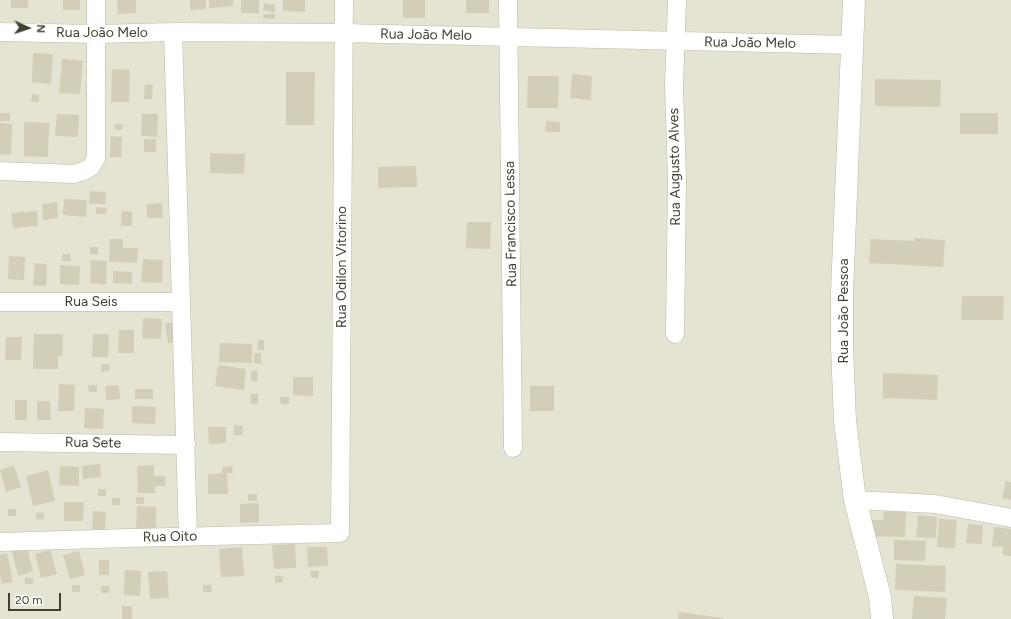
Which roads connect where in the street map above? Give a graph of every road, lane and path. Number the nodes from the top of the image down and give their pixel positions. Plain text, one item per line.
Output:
1 (96, 0) edge
2 (344, 0) edge
3 (508, 0) edge
4 (677, 0) edge
5 (854, 0) edge
6 (0, 32) edge
7 (173, 32) junction
8 (344, 33) junction
9 (96, 34) junction
10 (508, 37) junction
11 (677, 41) junction
12 (852, 45) junction
13 (0, 171) edge
14 (0, 302) edge
15 (181, 302) junction
16 (675, 334) dead end
17 (0, 442) edge
18 (186, 445) junction
19 (513, 448) dead end
20 (855, 500) junction
21 (1011, 518) edge
22 (340, 533) joint
23 (188, 537) junction
24 (0, 542) edge
25 (882, 619) edge

1 - 9 street
2 - 8 street, Rua Odilon Vitorino
3 - 10 street, Rua Francisco Lessa
4 - 11 street, Rua Augusto Alves
5 - 12 street, Rua João Pessoa
6 - 9 street, Rua João Melo
7 - 8 street, Rua João Melo
7 - 9 street, Rua João Melo
7 - 15 street
8 - 10 street, Rua João Melo
8 - 22 street, Rua Odilon Vitorino
9 - 13 street
10 - 11 street, Rua João Melo
10 - 19 street, Rua Francisco Lessa
11 - 12 street, Rua João Melo
11 - 16 street, Rua Augusto Alves
12 - 20 street, Rua João Pessoa
14 - 15 street, Rua Seis
15 - 18 street
17 - 18 street, Rua Sete
18 - 23 street
20 - 21 street
20 - 25 street, Rua João Pessoa
22 - 23 street, Rua Oito
23 - 24 street, Rua Oito

